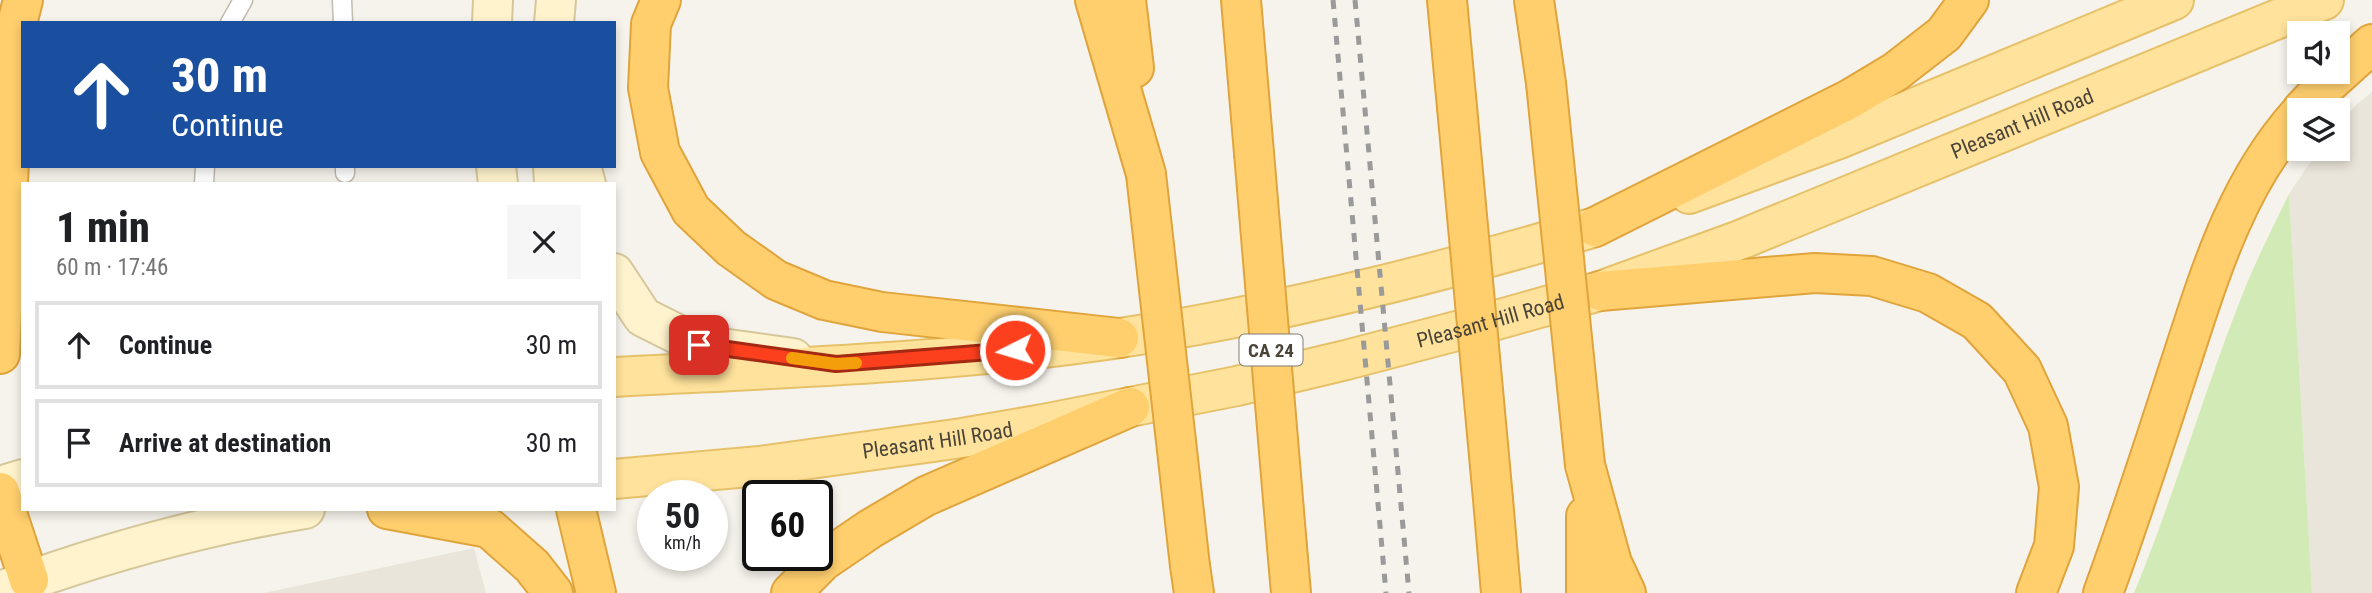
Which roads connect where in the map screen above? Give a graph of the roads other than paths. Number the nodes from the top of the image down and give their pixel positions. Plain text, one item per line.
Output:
1 (23, 0) edge
2 (243, 0) edge
3 (342, 0) edge
4 (493, 0) edge
5 (556, 0) edge
6 (661, 0) edge
7 (1095, 0) edge
8 (1126, 0) edge
9 (1241, 0) edge
10 (1447, 0) edge
11 (1534, 0) edge
12 (1551, 0) edge
13 (1969, 0) edge
14 (2174, 0) edge
15 (2324, 0) edge
16 (231, 21) edge
17 (343, 21) edge
18 (492, 21) edge
19 (554, 21) edge
20 (2372, 44) edge
21 (1546, 83) junction
22 (2314, 98) edge
23 (2287, 128) edge
24 (1146, 174) junction
25 (1595, 227) junction
26 (616, 276) edge
27 (1600, 291) junction
28 (1119, 338) junction
29 (0, 354) edge
30 (836, 364) junction
31 (616, 377) edge
32 (1130, 407) junction
33 (1585, 465) junction
34 (616, 479) edge
35 (21, 480) edge
36 (0, 486) edge
37 (0, 492) edge
38 (295, 511) edge
39 (398, 511) edge
40 (576, 511) edge
41 (1192, 584) edge
42 (14, 585) edge
43 (553, 593) edge
44 (596, 593) edge
45 (791, 593) edge
46 (1291, 593) edge
47 (1501, 593) edge
48 (1586, 593) edge
49 (1626, 593) edge
50 (2036, 593) edge
51 (2103, 593) edge

1 - 29 highway
2 - 16 lane
3 - 17 lane
4 - 18 main road
5 - 19 main road
6 - 28 highway
7 - 24 highway
8 - 24 highway
9 - 46 highway, CA 24, bridge
10 - 47 highway, bridge
11 - 21 highway
12 - 21 highway
13 - 25 highway
14 - 25 main road
15 - 27 main road, Pleasant Hill Road
20 - 22 highway
21 - 33 highway, bridge
23 - 51 highway
24 - 41 highway, bridge
25 - 28 main road
26 - 30 main road
27 - 32 main road, Pleasant Hill Road
27 - 50 highway
28 - 30 main road
30 - 31 main road
32 - 34 main road, Pleasant Hill Road
32 - 45 highway
33 - 48 highway
33 - 49 highway
35 - 36 main road
37 - 42 highway
38 - 42 main road
39 - 43 highway
40 - 44 highway

